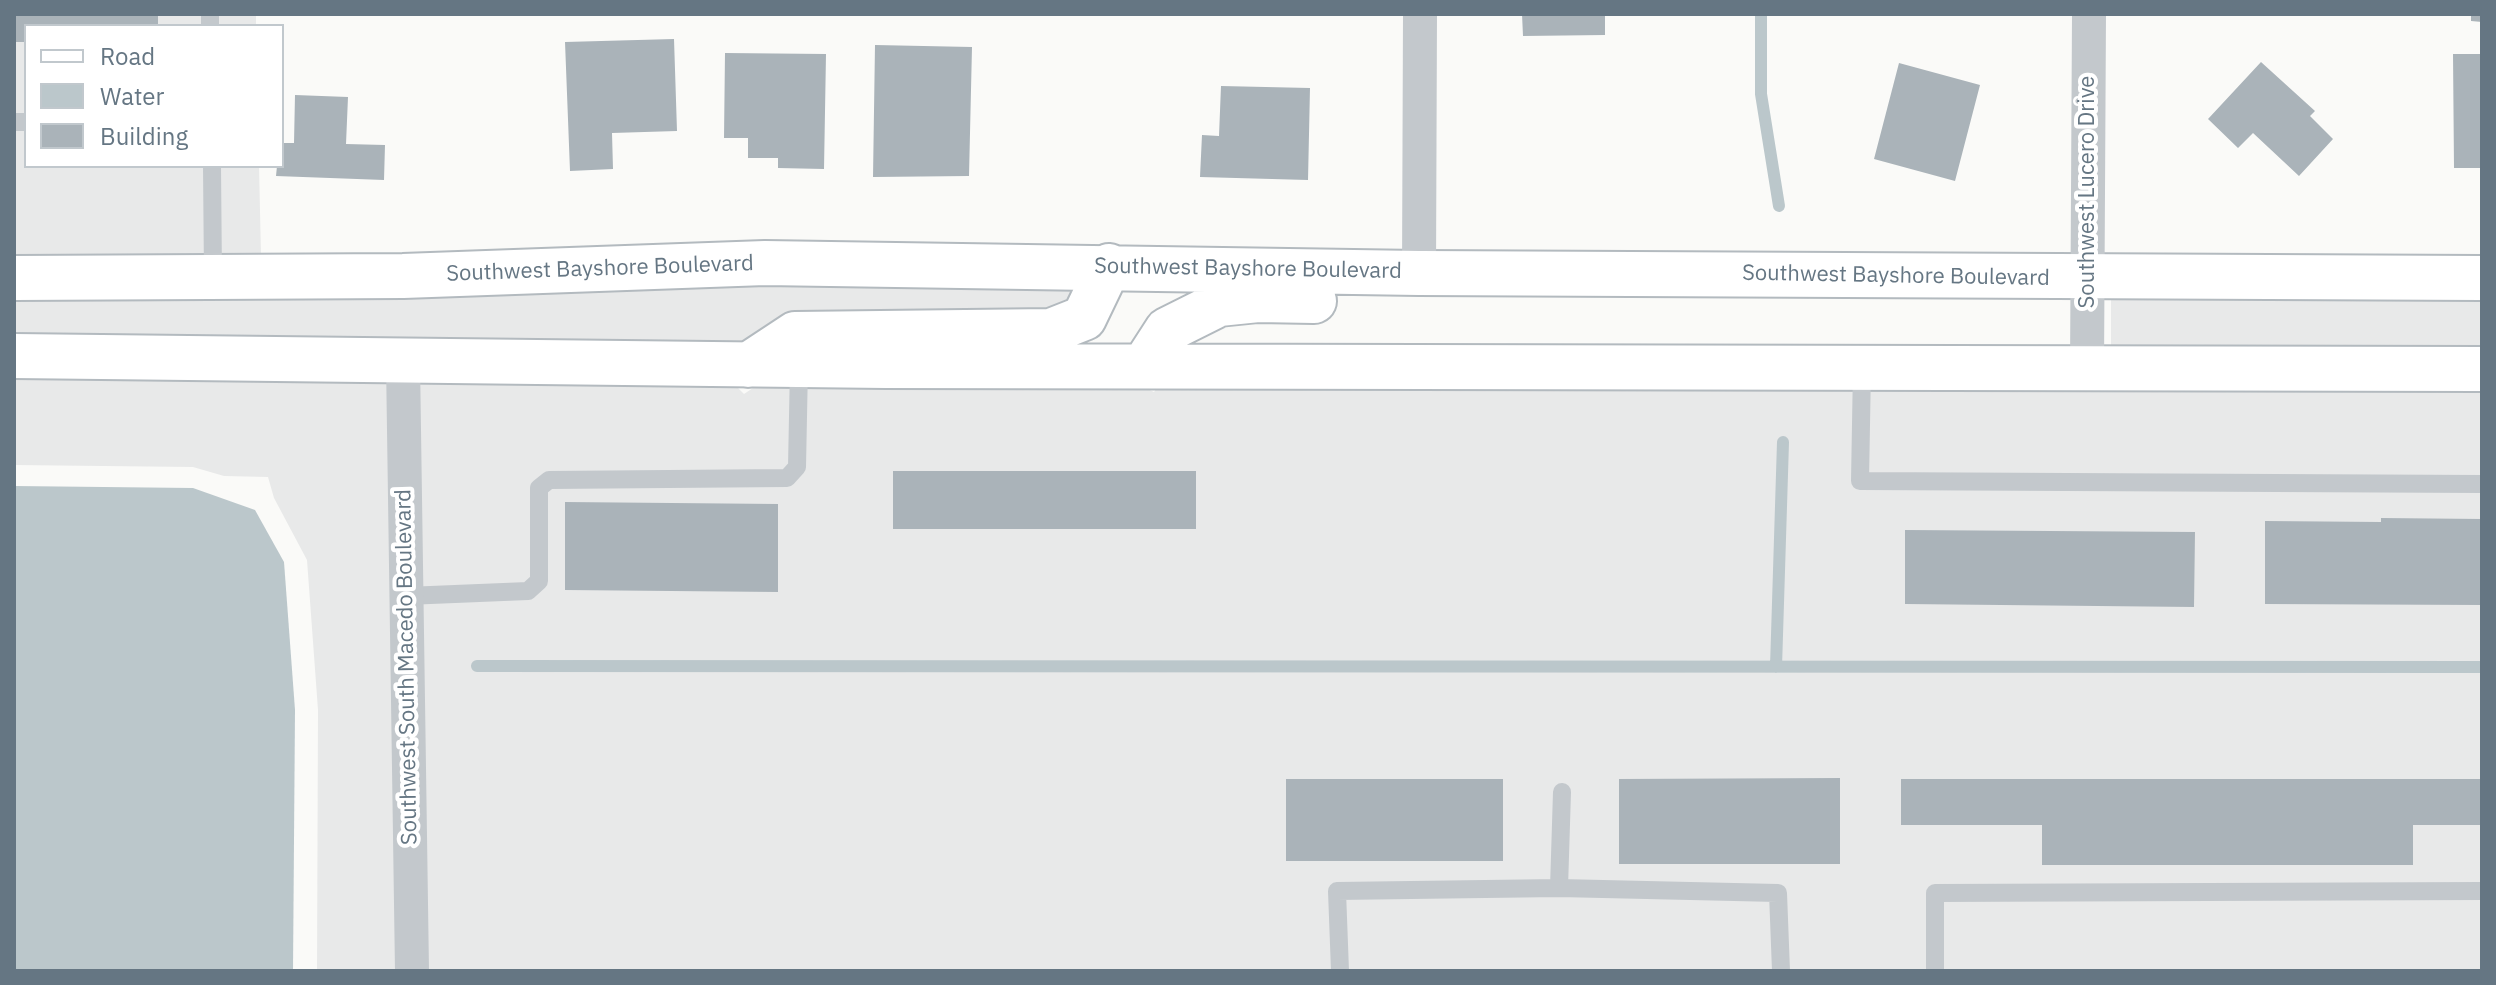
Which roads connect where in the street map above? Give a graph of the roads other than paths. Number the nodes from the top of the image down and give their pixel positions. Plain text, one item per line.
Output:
1 (1420, 14) edge
2 (2089, 14) edge
3 (212, 168) edge
4 (1109, 266) junction
5 (1521, 271) junction
6 (1419, 273) junction
7 (213, 277) junction
8 (14, 278) edge
9 (2087, 278) junction
10 (2482, 278) edge
11 (14, 356) edge
12 (403, 362) junction
13 (1145, 364) junction
14 (748, 365) junction
15 (799, 366) junction
16 (1862, 368) junction
17 (2482, 369) edge
18 (2087, 370) junction
19 (2482, 484) edge
20 (406, 596) junction
21 (1562, 792) dead end
22 (1559, 888) junction
23 (2482, 891) edge
24 (412, 971) edge
25 (1340, 971) edge
26 (1781, 971) edge
27 (1935, 971) edge

1 - 6 street
2 - 9 street, Southwest Lucero Drive
3 - 7 lane
4 - 6 main road, Southwest Bayshore Boulevard
4 - 7 main road, Southwest Bayshore Boulevard
4 - 14 main road
5 - 6 main road, Southwest Bayshore Boulevard
5 - 9 main road, Southwest Bayshore Boulevard
5 - 13 main road
7 - 8 main road, Southwest Bayshore Boulevard
9 - 10 main road, Southwest Bayshore Boulevard
9 - 18 street, Southwest Lucero Drive
11 - 12 main road
12 - 14 main road
12 - 20 street, Southwest South Macedo Boulevard
13 - 15 main road
13 - 16 main road
14 - 15 main road
15 - 20 lane
16 - 18 main road
16 - 19 lane
17 - 18 main road
20 - 24 street, Southwest South Macedo Boulevard
21 - 22 lane
22 - 25 lane
22 - 26 lane
23 - 27 lane

